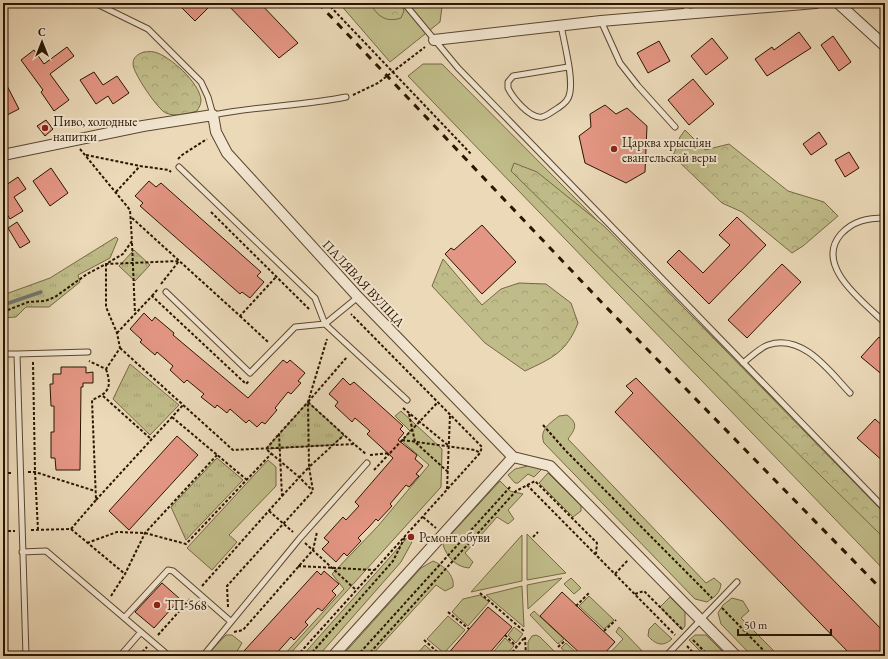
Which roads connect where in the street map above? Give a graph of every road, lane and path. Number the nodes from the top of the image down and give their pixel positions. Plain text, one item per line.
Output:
1 (95, 3) edge
2 (327, 3) edge
3 (404, 3) edge
4 (686, 3) edge
5 (816, 3) edge
6 (838, 3) edge
7 (687, 14) junction
8 (601, 21) junction
9 (561, 25) junction
10 (434, 40) junction
11 (885, 46) edge
12 (568, 67) junction
13 (393, 73) junction
14 (346, 97) joint
15 (212, 115) junction
16 (676, 127) dead end
17 (208, 138) dead end
18 (72, 141) junction
19 (3, 155) edge
20 (85, 155) junction
21 (182, 155) dead end
22 (472, 155) dead end
23 (140, 166) junction
24 (179, 167) dead end
25 (175, 175) dead end
26 (116, 192) junction
27 (209, 209) dead end
28 (131, 217) junction
29 (885, 218) edge
30 (132, 241) junction
31 (179, 261) junction
32 (133, 263) junction
33 (106, 264) junction
34 (276, 277) junction
35 (166, 292) dead end
36 (152, 296) junction
37 (358, 297) junction
38 (346, 309) junction
39 (311, 311) dead end
40 (3, 312) edge
41 (136, 314) junction
42 (240, 316) junction
43 (885, 323) edge
44 (325, 324) junction
45 (117, 332) junction
46 (325, 336) dead end
47 (328, 339) junction
48 (332, 344) dead end
49 (120, 348) junction
50 (274, 348) junction
51 (88, 352) dead end
52 (342, 353) dead end
53 (3, 354) edge
54 (17, 354) junction
55 (84, 361) dead end
56 (40, 362) dead end
57 (743, 363) junction
58 (106, 370) junction
59 (252, 379) dead end
60 (850, 393) dead end
61 (103, 396) junction
62 (407, 400) dead end
63 (308, 402) junction
64 (438, 402) junction
65 (397, 403) dead end
66 (183, 405) junction
67 (408, 413) junction
68 (450, 415) junction
69 (172, 417) junction
70 (419, 423) junction
71 (543, 425) dead end
72 (412, 430) junction
73 (279, 434) junction
74 (344, 435) junction
75 (151, 440) junction
76 (402, 440) junction
77 (415, 442) junction
78 (354, 444) junction
79 (333, 445) junction
80 (448, 446) junction
81 (309, 447) junction
82 (279, 448) junction
83 (266, 449) junction
84 (272, 453) junction
85 (390, 453) junction
86 (480, 453) junction
87 (217, 455) junction
88 (513, 457) junction
89 (279, 460) junction
90 (367, 463) dead end
91 (309, 468) junction
92 (373, 471) dead end
93 (20, 472) junction
94 (35, 472) junction
95 (448, 472) junction
96 (3, 473) edge
97 (300, 477) junction
98 (247, 480) junction
99 (527, 485) junction
100 (511, 486) dead end
101 (447, 490) junction
102 (95, 491) junction
103 (313, 491) junction
104 (282, 496) junction
105 (96, 500) junction
106 (885, 509) edge
107 (269, 511) junction
108 (423, 517) junction
109 (284, 524) junction
110 (318, 528) dead end
111 (71, 529) junction
112 (21, 530) junction
113 (38, 530) junction
114 (3, 531) edge
115 (538, 532) dead end
116 (144, 533) junction
117 (406, 534) junction
118 (443, 534) junction
119 (533, 537) dead end
120 (300, 538) junction
121 (87, 543) junction
122 (313, 550) junction
123 (22, 552) junction
124 (634, 552) junction
125 (596, 554) junction
126 (298, 566) junction
127 (331, 567) junction
128 (374, 570) junction
129 (125, 574) junction
130 (615, 574) junction
131 (737, 582) dead end
132 (356, 590) junction
133 (198, 591) junction
134 (480, 593) dead end
135 (589, 593) dead end
136 (635, 594) junction
137 (106, 602) junction
138 (717, 604) junction
139 (576, 606) dead end
140 (448, 612) dead end
141 (124, 617) junction
142 (229, 620) joint
143 (616, 620) dead end
144 (700, 620) junction
145 (3, 627) edge
146 (469, 629) dead end
147 (224, 631) junction
148 (604, 631) dead end
149 (141, 632) junction
150 (525, 632) dead end
151 (687, 634) junction
152 (505, 635) dead end
153 (424, 640) dead end
154 (566, 640) dead end
155 (681, 641) junction
156 (152, 642) junction
157 (517, 646) junction
158 (558, 647) dead end
159 (4, 656) edge
160 (26, 656) edge
161 (120, 656) edge
162 (140, 656) edge
163 (169, 656) edge
164 (203, 656) edge
165 (297, 656) edge
166 (309, 656) edge
167 (333, 656) edge
168 (357, 656) edge
169 (367, 656) edge
170 (442, 656) edge
171 (509, 656) edge
172 (526, 656) edge
173 (666, 656) edge
174 (696, 656) edge
175 (709, 656) edge
176 (736, 656) edge
177 (769, 656) edge

1 - 15 lane
2 - 13 path
3 - 10 lane
4 - 7 lane
5 - 7 street
6 - 11 street
7 - 8 street
8 - 9 street
8 - 16 lane
9 - 10 street
9 - 12 lane
10 - 13 path
10 - 57 lane
12 - 12 lane
13 - 14 path
13 - 22 path
14 - 15 lane
15 - 18 street
15 - 37 street, ПАЛЯВАЯ ВУЛІЦА
17 - 21 path
18 - 19 street
18 - 20 path
20 - 23 path
20 - 26 path
23 - 25 path
23 - 26 path
24 - 44 lane
26 - 28 path
27 - 34 path
28 - 30 path
28 - 31 path
29 - 43 lane
30 - 32 path
30 - 33 path
31 - 32 path
31 - 36 path
31 - 42 path
32 - 33 path
32 - 41 path
33 - 40 path
33 - 45 path
34 - 39 path
34 - 42 path
35 - 50 lane
36 - 41 path
36 - 59 path
37 - 38 lane
37 - 88 street, ПАЛЯВАЯ ВУЛІЦА
38 - 44 lane
38 - 64 path
41 - 45 path
42 - 50 path
44 - 50 lane
44 - 62 lane
45 - 49 path
46 - 47 path
47 - 48 path
47 - 63 path
49 - 58 path
49 - 66 path
51 - 54 lane
52 - 63 path
53 - 54 lane
54 - 93 lane
55 - 58 path
56 - 94 path
57 - 60 lane
57 - 106 lane
58 - 61 path
61 - 75 path
61 - 102 path
63 - 73 path
63 - 74 path
63 - 81 path
64 - 68 path
64 - 70 path
65 - 67 path
66 - 69 path
66 - 83 path
67 - 70 path
67 - 72 path
68 - 80 path
68 - 86 path
69 - 75 path
69 - 87 path
70 - 72 path
70 - 80 path
71 - 138 path
72 - 76 path
72 - 77 path
73 - 82 path
73 - 83 path
74 - 78 path
74 - 79 path
75 - 105 path
76 - 77 path
76 - 85 path
77 - 80 path
77 - 95 path
78 - 79 path
78 - 85 path
79 - 81 path
79 - 91 path
80 - 86 path
80 - 95 path
81 - 82 path
81 - 91 path
82 - 83 path
82 - 89 path
83 - 84 path
84 - 89 path
84 - 98 path
85 - 92 path
86 - 101 path
87 - 98 path
87 - 116 path
88 - 118 street
88 - 124 street
89 - 97 path
89 - 104 path
90 - 120 lane
91 - 97 path
91 - 103 path
93 - 94 path
93 - 96 path
93 - 112 lane
94 - 102 path
94 - 113 path
95 - 101 path
97 - 103 path
97 - 104 path
98 - 116 path
99 - 125 path
99 - 125 path
99 - 169 path
100 - 168 path
101 - 108 path
102 - 105 path
103 - 109 path
104 - 107 path
105 - 111 path
107 - 109 path
107 - 133 path
108 - 117 path
108 - 118 path
109 - 120 path
109 - 142 path
110 - 122 path
111 - 113 path
111 - 121 path
112 - 113 path
112 - 114 path
112 - 123 lane
115 - 119 path
116 - 121 path
116 - 129 path
117 - 128 path
117 - 166 path
118 - 167 street
120 - 122 path
120 - 147 lane
121 - 129 path
122 - 126 path
122 - 127 path
123 - 137 lane
123 - 160 lane
124 - 130 path
124 - 144 street
125 - 130 path
126 - 127 path
126 - 147 path
127 - 128 path
127 - 132 path
128 - 132 path
129 - 137 path
130 - 136 path
131 - 138 lane
132 - 165 path
133 - 141 lane
133 - 142 lane
133 - 156 path
134 - 150 path
135 - 139 path
136 - 151 path
136 - 155 path
137 - 141 lane
138 - 144 lane
138 - 177 path
140 - 146 path
141 - 149 lane
143 - 148 path
144 - 151 lane
144 - 176 street
145 - 159 path
147 - 164 lane
149 - 156 lane
149 - 161 lane
151 - 155 lane
151 - 175 path
152 - 157 path
153 - 170 path
154 - 158 path
155 - 173 lane
155 - 174 path
156 - 162 path
156 - 163 lane
157 - 171 path
157 - 172 path

